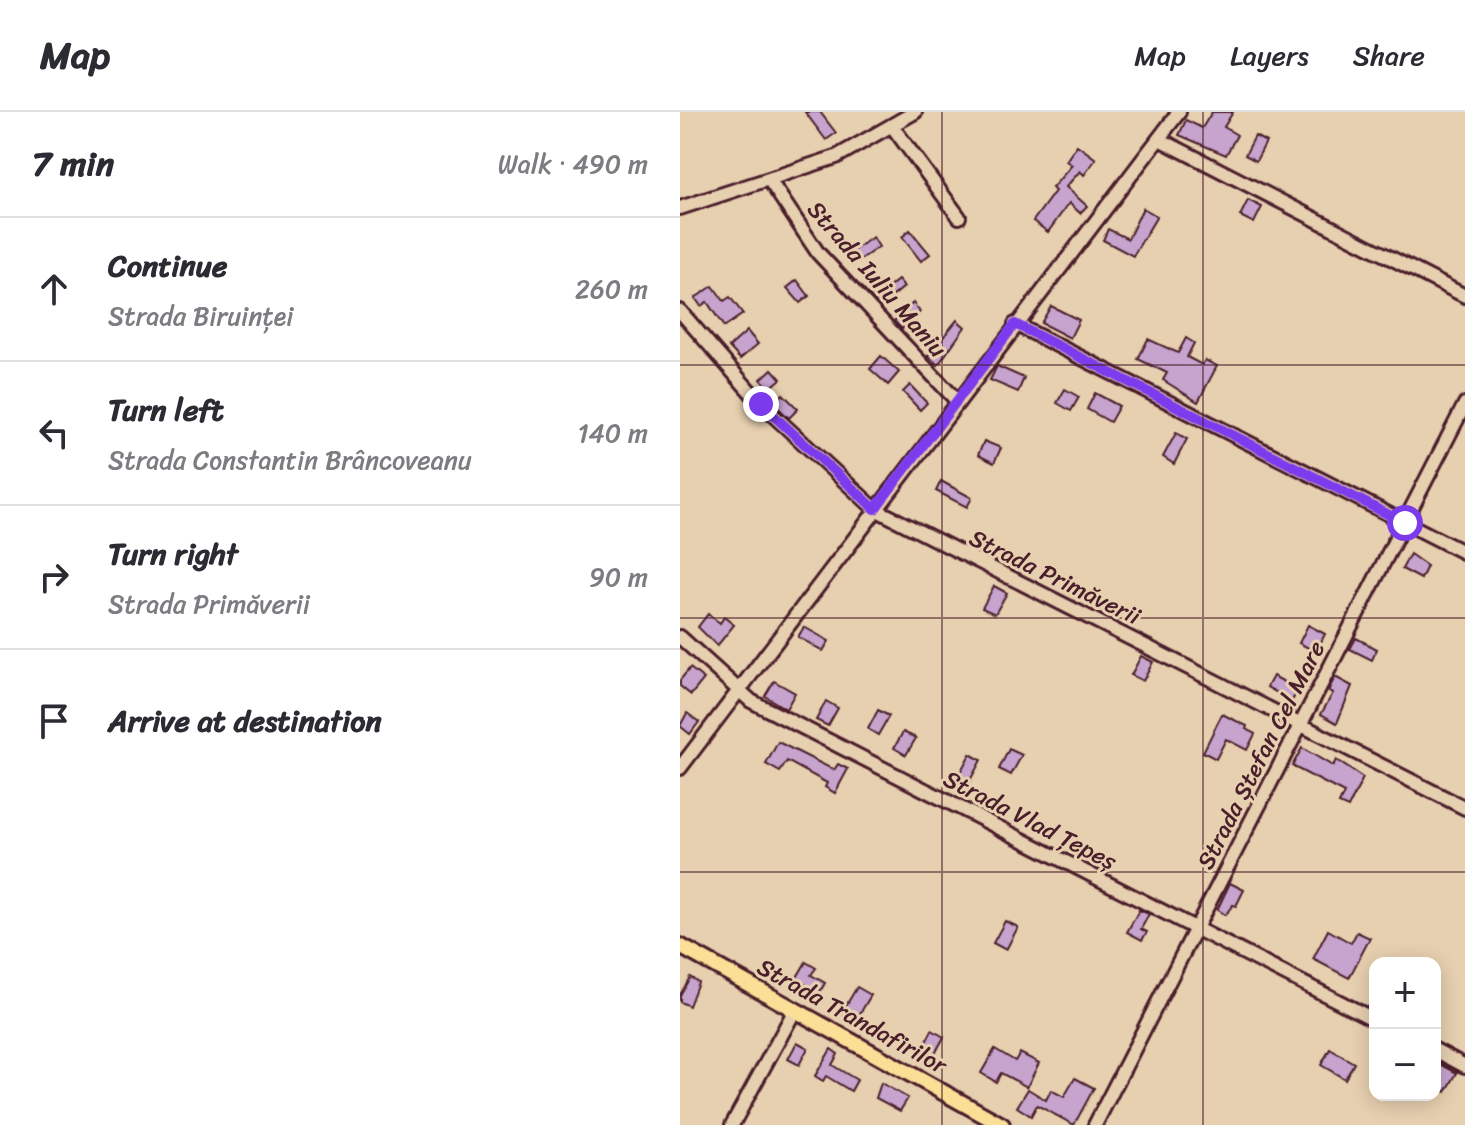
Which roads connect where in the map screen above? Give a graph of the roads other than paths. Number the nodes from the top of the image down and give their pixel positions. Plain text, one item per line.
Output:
1 (915, 112) edge
2 (1179, 112) edge
3 (892, 126) junction
4 (1159, 139) junction
5 (770, 181) junction
6 (680, 208) edge
7 (959, 217) dead end
8 (1465, 296) edge
9 (680, 311) edge
10 (1015, 324) junction
11 (958, 402) junction
12 (1465, 404) edge
13 (875, 509) junction
14 (1405, 523) junction
15 (1465, 553) edge
16 (680, 637) edge
17 (737, 692) junction
18 (1300, 726) junction
19 (680, 768) edge
20 (1465, 808) edge
21 (1196, 929) junction
22 (680, 946) edge
23 (795, 1010) junction
24 (1369, 1017) edge
25 (1441, 1053) edge
26 (1465, 1066) edge
27 (732, 1125) edge
28 (1002, 1125) edge
29 (1095, 1125) edge

1 - 3 street
2 - 4 street
3 - 5 street
3 - 7 street
4 - 8 street
4 - 10 street
5 - 6 street
5 - 11 street, Strada Iuliu Maniu
9 - 13 street, Strada Primăverii
10 - 11 street
10 - 14 street
11 - 13 street
12 - 14 street, Strada Ștefan Cel Mare
13 - 17 street
13 - 18 street, Strada Primăverii
14 - 15 street
14 - 18 street, Strada Ștefan Cel Mare
16 - 17 street, Strada Vlad Țepeș
17 - 19 street
17 - 21 street, Strada Vlad Țepeș
18 - 20 street, Strada Primăverii
18 - 21 street, Strada Ștefan Cel Mare
21 - 24 street, Strada Vlad Țepeș
21 - 29 street, Strada Ștefan Cel Mare
22 - 23 main road, Strada Trandafirilor
23 - 27 street
23 - 28 main road, Strada Trandafirilor
25 - 26 street

